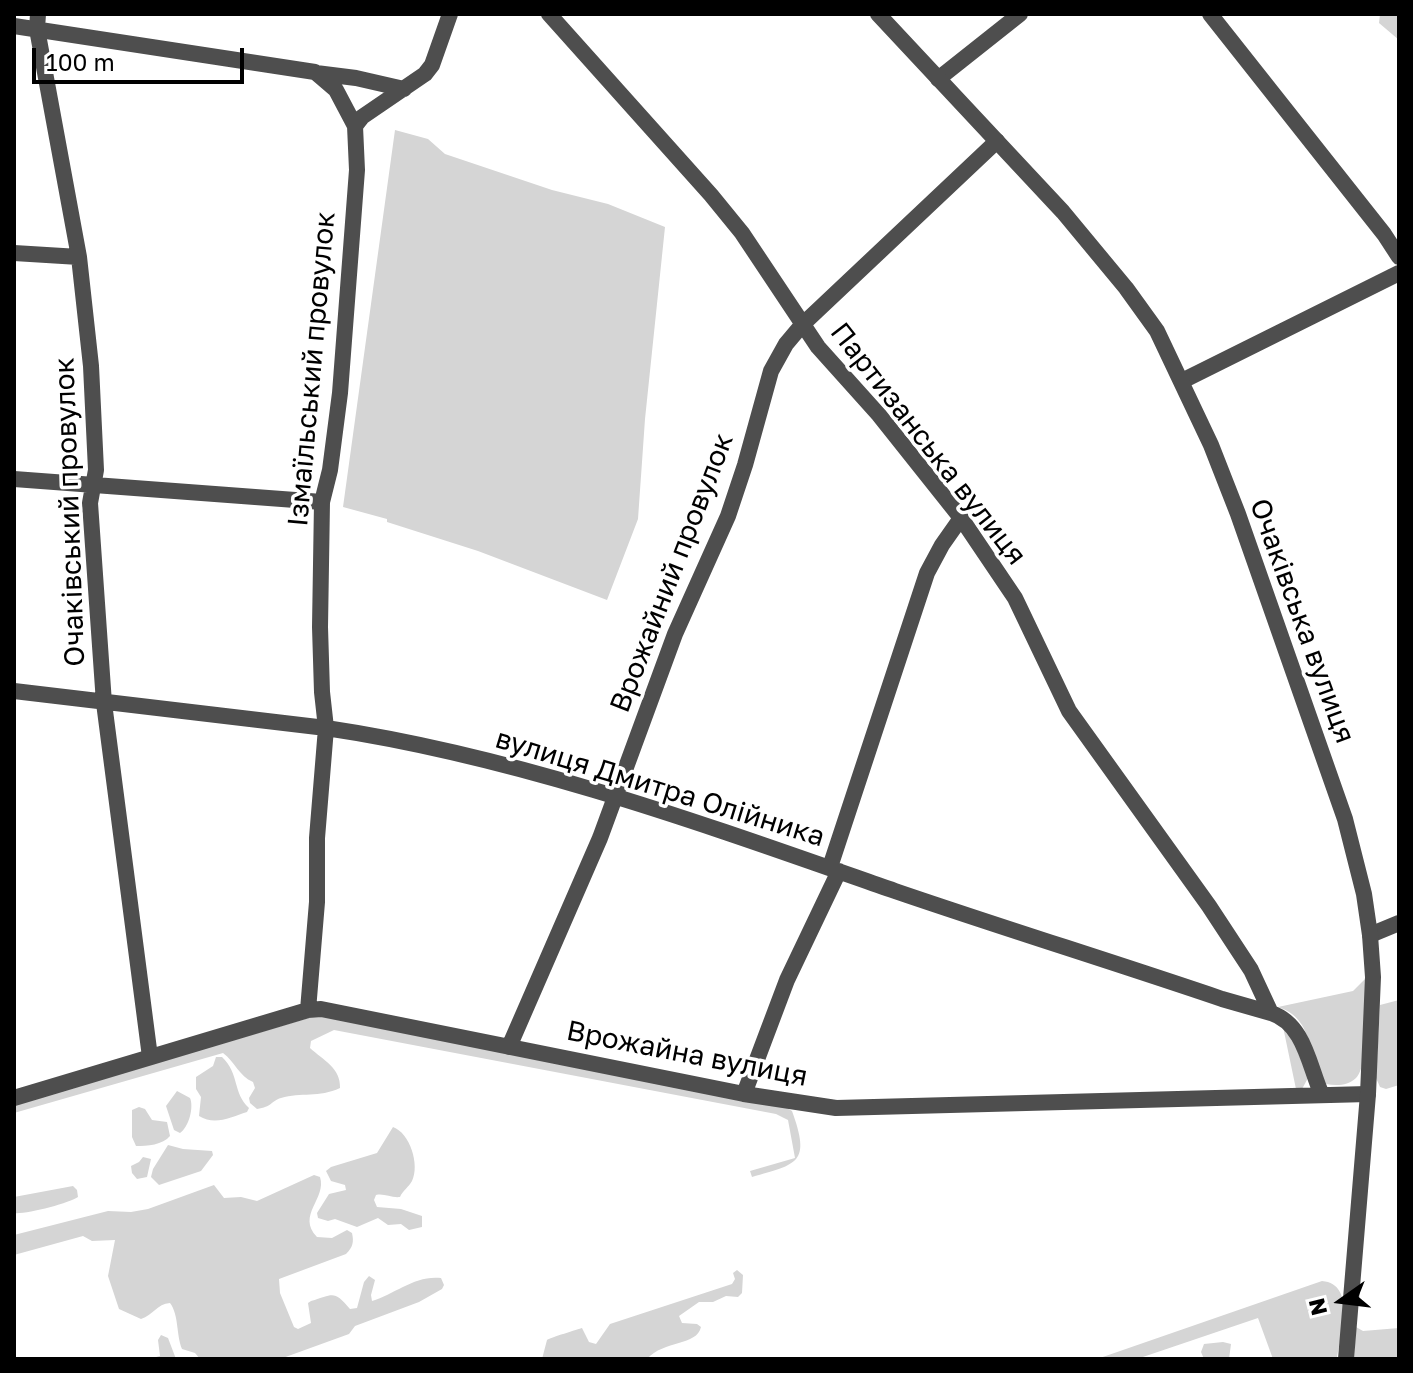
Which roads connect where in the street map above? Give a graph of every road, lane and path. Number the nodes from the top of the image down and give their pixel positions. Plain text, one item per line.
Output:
1 (450, 14) edge
2 (549, 14) edge
3 (878, 14) edge
4 (1020, 14) edge
5 (1210, 14) edge
6 (37, 21) edge
7 (14, 26) edge
8 (315, 72) junction
9 (938, 79) junction
10 (404, 89) junction
11 (355, 126) junction
12 (997, 141) junction
13 (14, 253) edge
14 (79, 257) junction
15 (1399, 257) edge
16 (1399, 273) edge
17 (802, 325) junction
18 (1182, 381) junction
19 (14, 479) edge
20 (94, 486) junction
21 (322, 502) junction
22 (961, 518) junction
23 (14, 691) edge
24 (104, 703) junction
25 (326, 728) junction
26 (614, 798) junction
27 (834, 869) junction
28 (1399, 923) edge
29 (1370, 935) junction
30 (308, 1010) junction
31 (1271, 1013) junction
32 (509, 1047) junction
33 (150, 1057) junction
34 (744, 1094) junction
35 (1368, 1094) junction
36 (1322, 1095) junction
37 (14, 1098) edge
38 (1346, 1359) edge

1 - 10 street
2 - 17 street, Партизанська вулиця
3 - 9 street, Очаківська вулиця
4 - 9 street
5 - 15 street
6 - 7 street
6 - 8 street
6 - 14 street, Очаківський провулок
8 - 10 street
8 - 11 street
9 - 12 street, Очаківська вулиця
10 - 11 street
11 - 21 street, Ізмаїльський провулок
12 - 17 street, Врожайний провулок
12 - 18 street, Очаківська вулиця
13 - 14 street
14 - 20 street, Очаківський провулок
16 - 18 street
17 - 22 street, Партизанська вулиця
17 - 26 street, Врожайний провулок
18 - 29 street, Очаківська вулиця
19 - 20 street
20 - 21 street
20 - 24 street, Очаківський провулок
21 - 25 street, Ізмаїльський провулок
22 - 27 street
22 - 31 street, Партизанська вулиця
23 - 24 street, вулиця Дмитра Олійника
24 - 25 street, вулиця Дмитра Олійника
24 - 33 street, Очаківський провулок
25 - 26 street, вулиця Дмитра Олійника
25 - 30 street, Ізмаїльський провулок
26 - 27 street, вулиця Дмитра Олійника
26 - 32 street, Врожайний провулок
27 - 31 street, вулиця Дмитра Олійника
27 - 34 street
28 - 29 street
29 - 35 street, Очаківська вулиця
30 - 32 street, Врожайна вулиця
30 - 33 street, Врожайна вулиця
31 - 36 street, Партизанська вулиця
32 - 34 street, Врожайна вулиця
33 - 37 street, Врожайна вулиця
34 - 36 street, Врожайна вулиця
35 - 36 street, Врожайна вулиця
35 - 38 street, Очаківська вулиця

